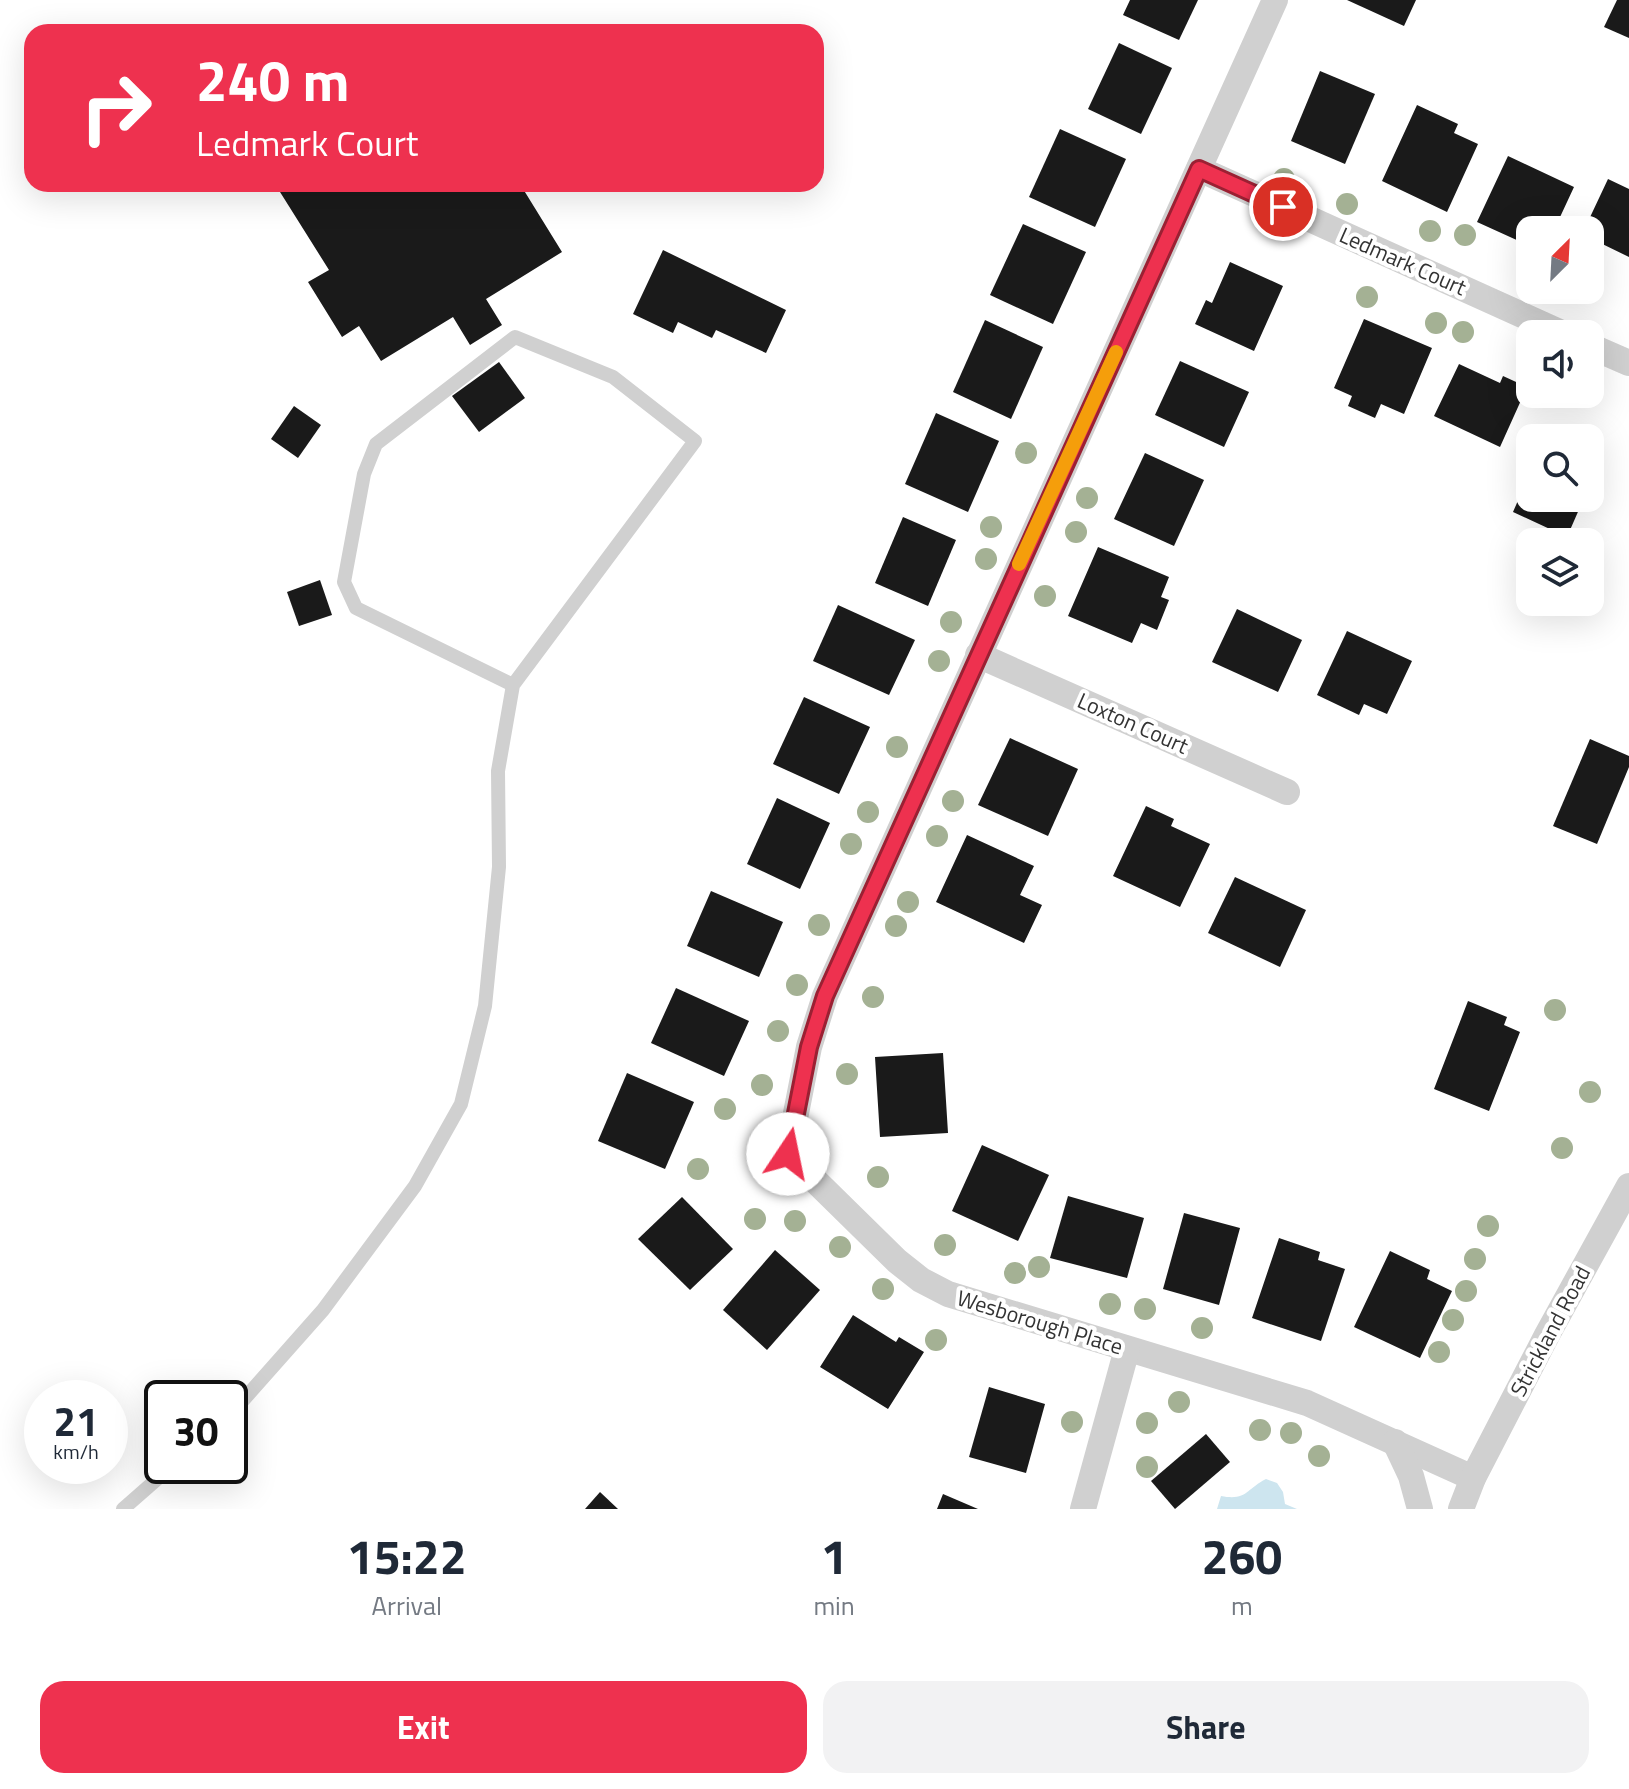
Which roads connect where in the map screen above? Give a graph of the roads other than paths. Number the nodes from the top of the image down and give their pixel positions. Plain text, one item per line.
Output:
1 (1275, 0) edge
2 (1199, 169) junction
3 (1533, 320) edge
4 (1604, 352) edge
5 (1629, 363) edge
6 (978, 655) junction
7 (513, 685) junction
8 (1287, 792) dead end
9 (1629, 1186) edge
10 (1127, 1349) junction
11 (248, 1395) edge
12 (1395, 1442) junction
13 (1473, 1478) junction
14 (151, 1484) edge
15 (123, 1509) edge
16 (1083, 1509) edge
17 (1420, 1509) edge
18 (1461, 1509) edge

1 - 2 street, Wesborough Place
2 - 3 street, Ledmark Court
2 - 6 street, Wesborough Place
4 - 5 street
6 - 8 street, Loxton Court
6 - 10 street, Wesborough Place
7 - 7 lane
7 - 11 lane
9 - 13 street, Strickland Road
10 - 12 street, Wesborough Place
10 - 16 street
12 - 13 street, Wesborough Place
12 - 17 street
13 - 18 street, Strickland Road
14 - 15 lane

